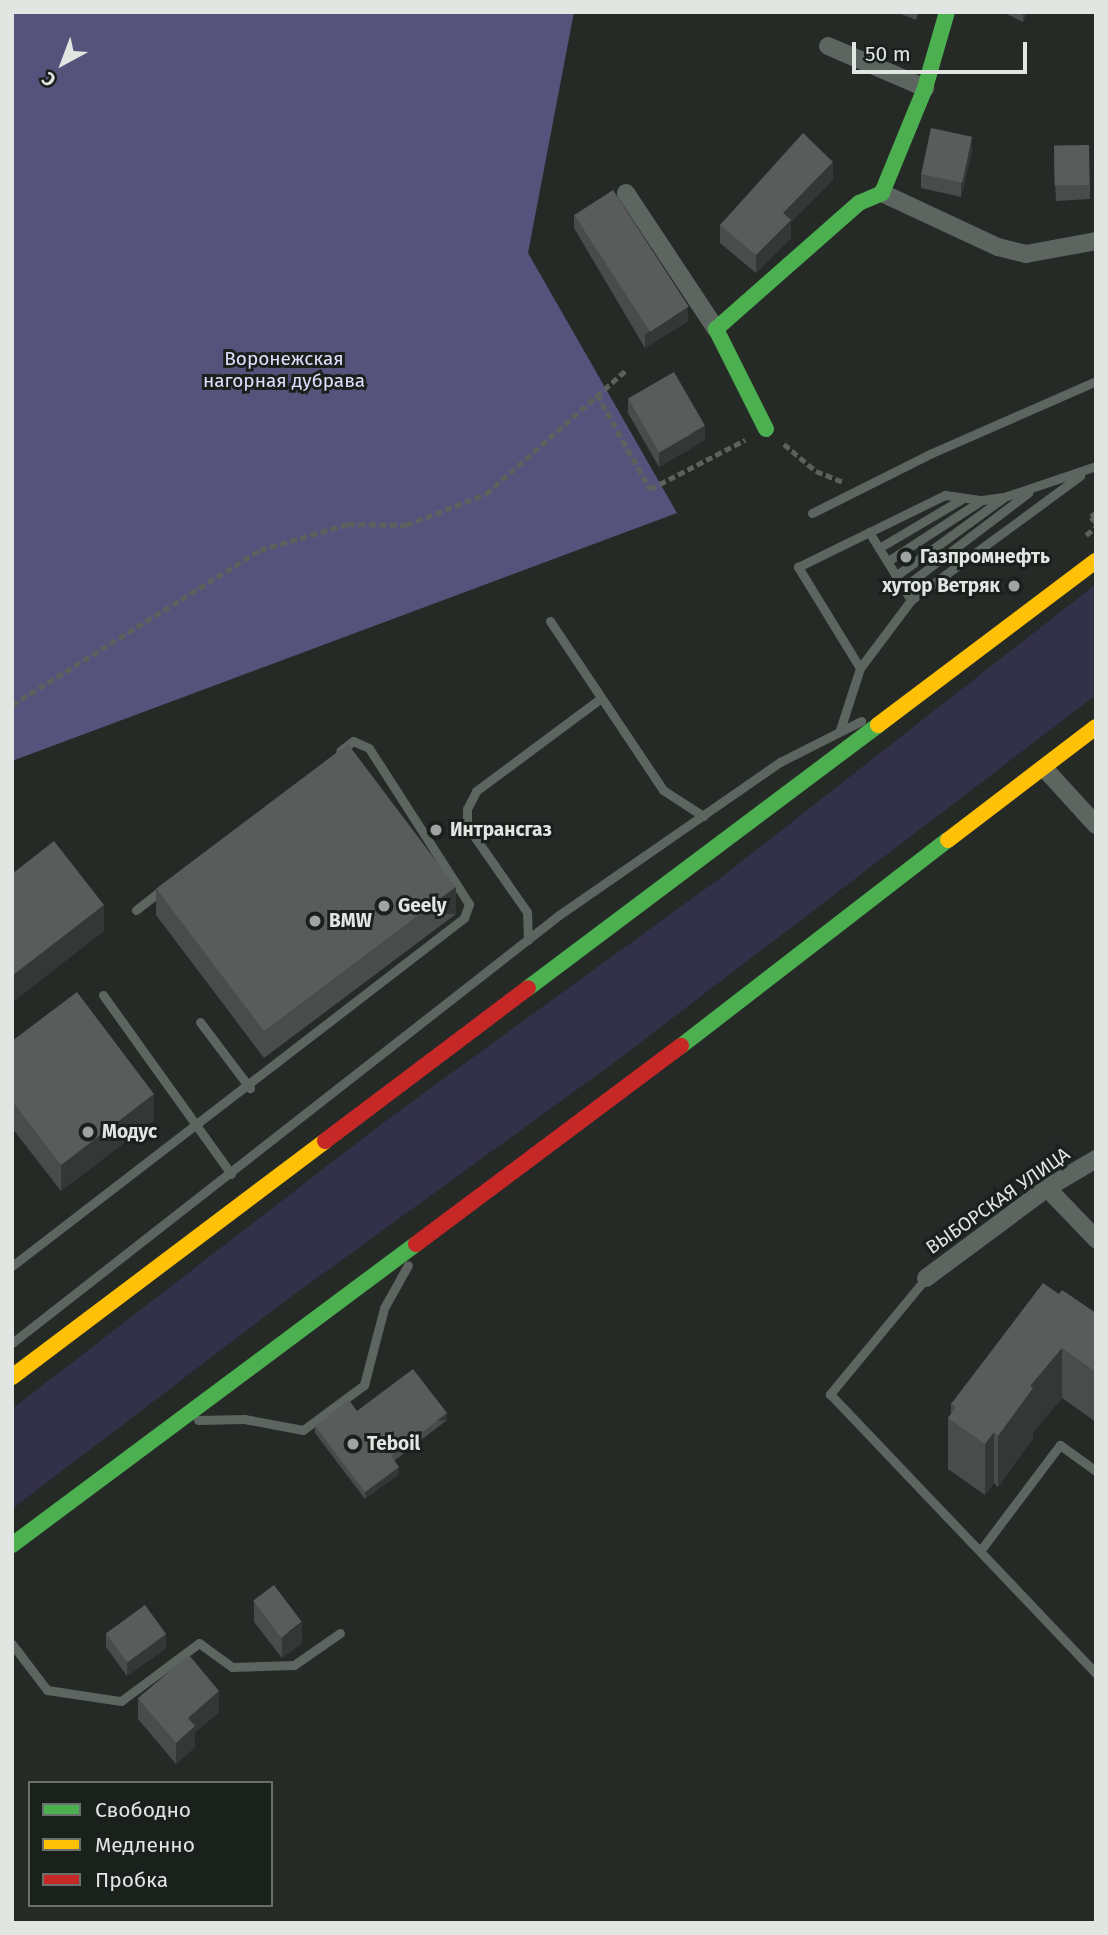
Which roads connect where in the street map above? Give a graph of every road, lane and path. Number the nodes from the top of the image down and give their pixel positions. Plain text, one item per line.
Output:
1 (947, 12) edge
2 (828, 46) dead end
3 (925, 88) junction
4 (882, 193) junction
5 (626, 194) dead end
6 (1096, 242) edge
7 (716, 329) junction
8 (625, 371) dead end
9 (1096, 381) edge
10 (597, 394) junction
11 (766, 429) junction
12 (1094, 466) edge
13 (1029, 492) junction
14 (853, 495) junction
15 (1004, 497) junction
16 (962, 499) junction
17 (982, 500) junction
18 (812, 513) dead end
19 (1096, 513) edge
20 (1096, 522) edge
21 (869, 532) junction
22 (879, 548) junction
23 (888, 561) junction
24 (1096, 561) edge
25 (897, 575) junction
26 (904, 587) junction
27 (911, 600) junction
28 (550, 621) dead end
29 (860, 668) junction
30 (917, 696) junction
31 (600, 699) junction
32 (12, 705) edge
33 (1096, 727) edge
34 (839, 730) junction
35 (331, 758) edge
36 (1044, 768) junction
37 (702, 816) junction
38 (1096, 825) edge
39 (169, 884) edge
40 (136, 910) dead end
41 (528, 940) junction
42 (103, 995) dead end
43 (200, 1022) dead end
44 (250, 1088) junction
45 (198, 1128) junction
46 (1096, 1159) edge
47 (231, 1174) junction
48 (1047, 1188) junction
49 (423, 1238) junction
50 (1096, 1239) edge
51 (12, 1266) edge
52 (926, 1279) joint
53 (12, 1343) edge
54 (12, 1377) edge
55 (178, 1420) junction
56 (1096, 1471) edge
57 (12, 1545) edge
58 (980, 1551) junction
59 (340, 1633) dead end
60 (12, 1644) edge
61 (16, 1656) edge
62 (1096, 1672) edge

1 - 3 main road
2 - 3 street
3 - 4 main road
4 - 6 street
4 - 7 main road
5 - 7 street
7 - 11 main road
8 - 10 path
9 - 14 lane
10 - 11 path
10 - 32 path
11 - 14 path
12 - 13 lane
12 - 27 lane
13 - 15 lane
13 - 26 lane
14 - 18 lane
15 - 17 lane
15 - 25 lane
16 - 17 lane
16 - 21 lane
16 - 22 lane
17 - 23 lane
19 - 20 path
21 - 22 lane
21 - 29 lane
22 - 23 lane
23 - 25 lane
24 - 30 main road
25 - 26 lane
26 - 27 lane
27 - 29 lane
28 - 31 lane
29 - 34 lane
30 - 34 lane
30 - 54 main road
31 - 37 lane
31 - 41 lane
33 - 36 main road
34 - 37 lane
35 - 44 lane
36 - 38 street
36 - 49 main road
37 - 41 lane
39 - 40 lane
41 - 47 lane
42 - 45 lane
43 - 44 lane
44 - 45 lane
45 - 47 lane
45 - 51 lane
46 - 48 street, ВЫБОРСКАЯ УЛИЦА
47 - 53 lane
48 - 50 street
48 - 52 street, ВЫБОРСКАЯ УЛИЦА
49 - 55 main road
49 - 55 lane
52 - 58 lane
55 - 57 main road
56 - 58 lane
58 - 62 lane
59 - 61 lane
60 - 61 lane

